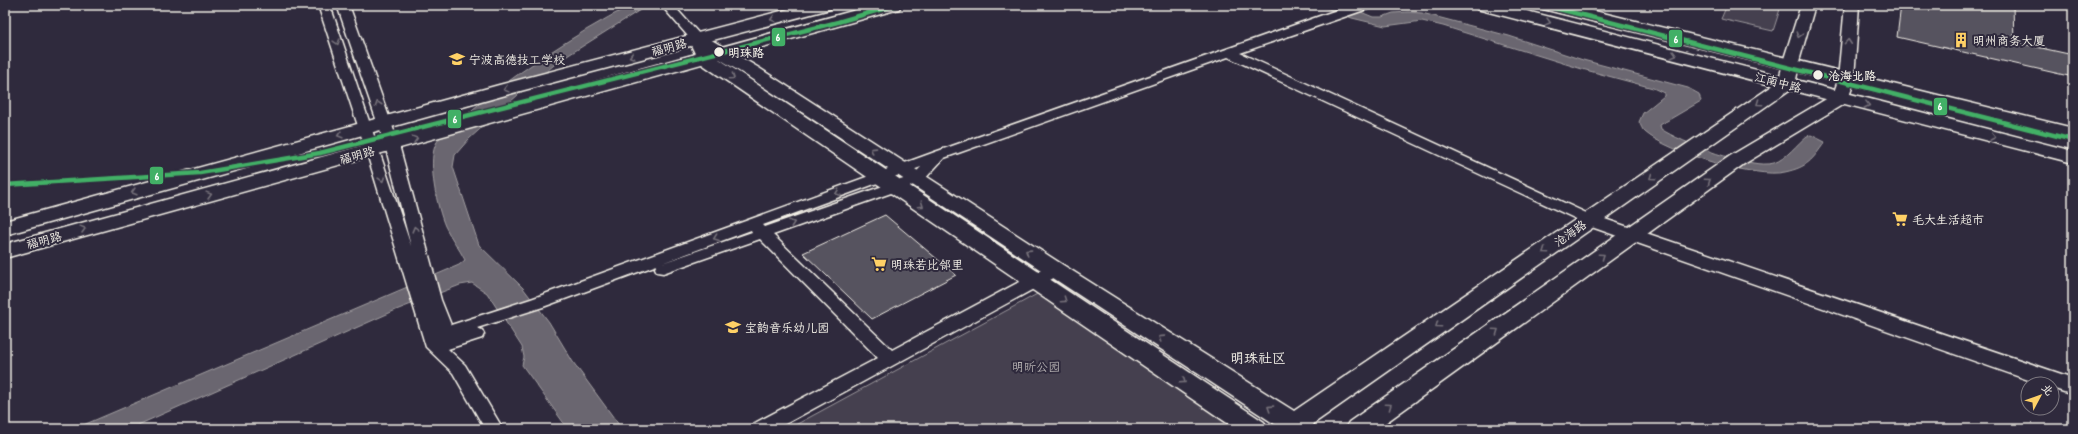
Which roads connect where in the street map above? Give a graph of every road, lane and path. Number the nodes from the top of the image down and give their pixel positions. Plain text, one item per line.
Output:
1 (324, 5) edge
2 (343, 5) edge
3 (667, 5) edge
4 (824, 5) edge
5 (893, 5) edge
6 (1369, 5) edge
7 (1483, 5) edge
8 (1549, 5) edge
9 (1808, 5) edge
10 (1852, 5) edge
11 (1355, 8) edge
12 (697, 39) junction
13 (1229, 53) junction
14 (714, 56) junction
15 (1788, 74) junction
16 (1843, 88) junction
17 (385, 122) junction
18 (365, 128) junction
19 (2073, 134) edge
20 (392, 145) junction
21 (373, 150) junction
22 (2073, 158) edge
23 (899, 179) junction
24 (1590, 220) junction
25 (5, 228) edge
26 (758, 229) junction
27 (1632, 235) junction
28 (5, 251) edge
29 (418, 269) junction
30 (1055, 270) junction
31 (1034, 281) junction
32 (440, 340) junction
33 (890, 358) junction
34 (2073, 386) edge
35 (1295, 427) edge
36 (494, 429) edge
37 (760, 429) edge
38 (1255, 429) edge
39 (1358, 429) edge

1 -> 18 street
17 -> 2 street
3 - 12 street
4 -> 12 main road, 福明路
5 - 14 main road, 福明路
6 - 11 street
7 -> 15 main road, 江南中路
8 - 15 main road, 江南中路
9 -> 15 street
16 -> 10 street
11 - 13 street
12 - 14 main road
12 -> 17 main road, 福明路
13 - 23 street
13 - 24 street
20 -> 14 main road, 福明路
14 - 23 main road
15 - 16 main road, 江南中路
15 -> 24 main road, 沧海路
16 - 19 main road, 江南中路
16 -> 22 main road, 江南中路
27 -> 16 main road
17 - 18 main road, 福明路
17 - 20 street
18 - 21 street
18 -> 25 main road, 福明路
20 - 21 main road, 福明路
29 -> 20 street
28 -> 21 main road, 福明路
21 -> 29 street
23 - 26 street
30 -> 23 main road
23 -> 31 main road
24 - 27 street
24 -> 35 main road, 沧海路
26 - 32 street
26 - 33 street
27 - 34 street
39 -> 27 main road
29 - 32 street
30 - 31 street
35 -> 30 main road
31 - 33 street
31 -> 38 main road
32 - 36 street
33 - 37 street

